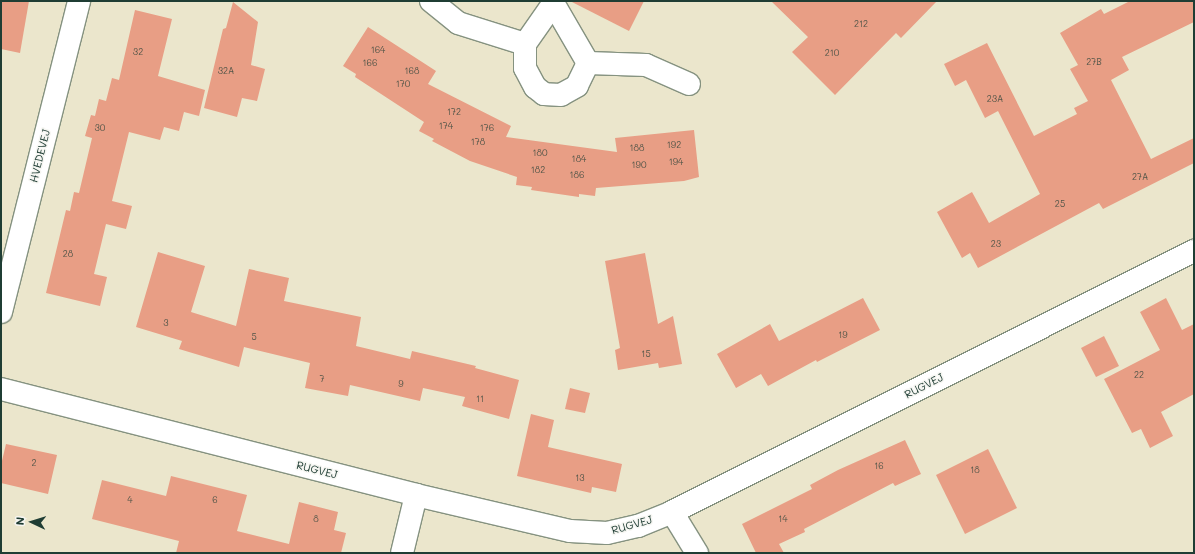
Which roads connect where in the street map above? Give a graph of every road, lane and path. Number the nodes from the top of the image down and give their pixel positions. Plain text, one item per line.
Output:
1 (79, 1) edge
2 (431, 1) edge
3 (552, 3) edge
4 (525, 44) junction
5 (588, 62) junction
6 (689, 84) dead end
7 (1194, 250) edge
8 (1, 312) edge
9 (1, 389) edge
10 (416, 495) junction
11 (672, 512) junction
12 (402, 553) edge
13 (697, 553) edge

1 - 8 street, HVEDEVEJ
2 - 4 street
3 - 4 street
3 - 5 street
4 - 5 street
5 - 6 street
7 - 11 street, RUGVEJ
9 - 10 street, RUGVEJ
10 - 11 street, RUGVEJ
10 - 12 street
11 - 13 street

